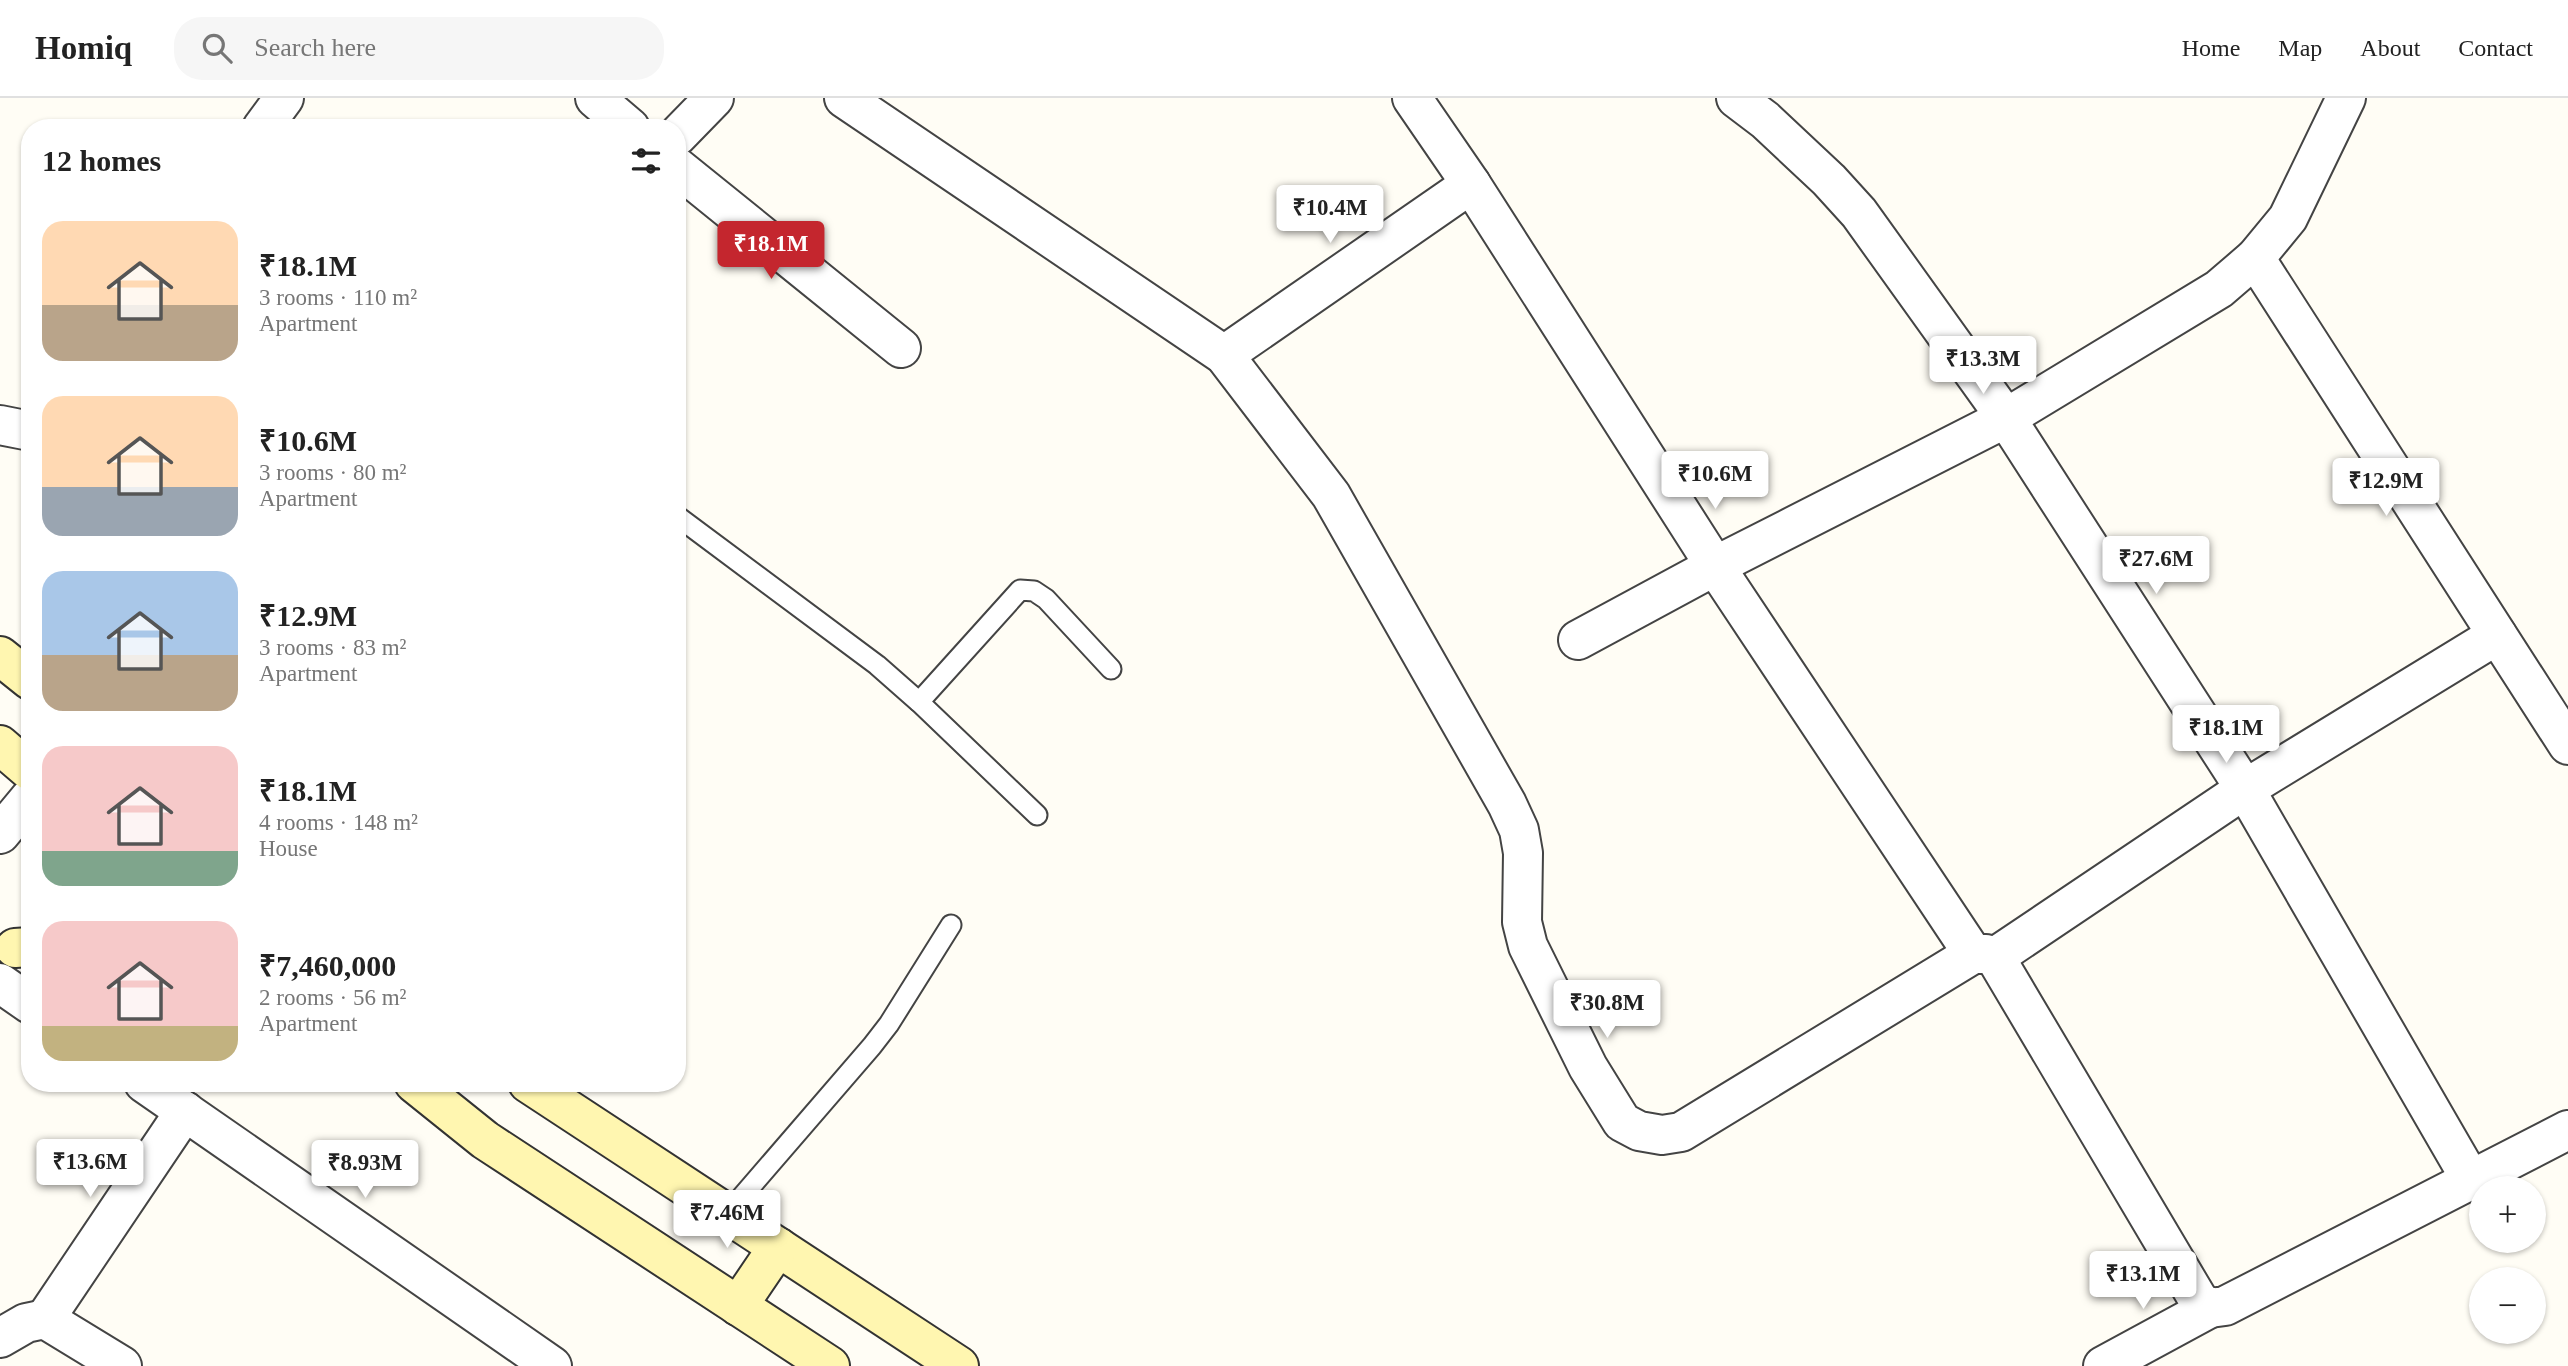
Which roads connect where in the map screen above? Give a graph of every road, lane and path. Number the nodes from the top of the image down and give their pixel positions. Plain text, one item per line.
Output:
1 (284, 98) edge
2 (595, 98) edge
3 (714, 98) edge
4 (844, 98) edge
5 (1412, 98) edge
6 (1736, 98) edge
7 (2346, 98) edge
8 (269, 119) edge
9 (620, 119) edge
10 (686, 127) edge
11 (686, 174) edge
12 (1471, 184) junction
13 (2255, 258) junction
14 (901, 348) dead end
15 (1224, 355) junction
16 (2006, 418) junction
17 (0, 425) edge
18 (21, 429) edge
19 (686, 523) edge
20 (1715, 566) junction
21 (2497, 635) junction
22 (1578, 640) dead end
23 (0, 656) edge
24 (1111, 669) dead end
25 (21, 673) edge
26 (919, 702) junction
27 (0, 745) edge
28 (2568, 745) edge
29 (21, 763) edge
30 (2245, 789) junction
31 (21, 809) edge
32 (1037, 816) dead end
33 (0, 834) edge
34 (951, 925) dead end
35 (1984, 956) junction
36 (0, 983) edge
37 (21, 998) edge
38 (157, 1092) edge
39 (425, 1092) edge
40 (542, 1092) edge
41 (185, 1111) junction
42 (2568, 1130) edge
43 (2479, 1176) edge
44 (2469, 1177) edge
45 (2469, 1181) edge
46 (727, 1214) junction
47 (778, 1247) junction
48 (738, 1306) junction
49 (2210, 1308) junction
50 (45, 1319) junction
51 (0, 1338) edge
52 (122, 1366) edge
53 (552, 1366) edge
54 (830, 1366) edge
55 (959, 1366) edge
56 (2103, 1366) edge

1 - 8 street
2 - 9 street
3 - 10 street
4 - 15 street
5 - 12 street
6 - 16 street
7 - 13 street
11 - 14 street
12 - 15 street
12 - 20 street
13 - 16 street
13 - 21 street
15 - 35 street
16 - 20 street
16 - 30 street
17 - 18 street
19 - 26 lane
20 - 22 street
20 - 35 street
21 - 28 street
21 - 30 street
23 - 25 main road
24 - 26 lane
26 - 32 lane
27 - 29 main road
30 - 35 street
30 - 44 street
31 - 33 street
34 - 46 lane
35 - 49 street
36 - 37 street
38 - 41 street
39 - 48 main road
40 - 46 main road
41 - 50 street
41 - 53 street
42 - 43 street
45 - 49 street
46 - 47 main road
47 - 48 main road
47 - 55 main road
48 - 54 main road
49 - 56 street
50 - 51 street
50 - 52 street

